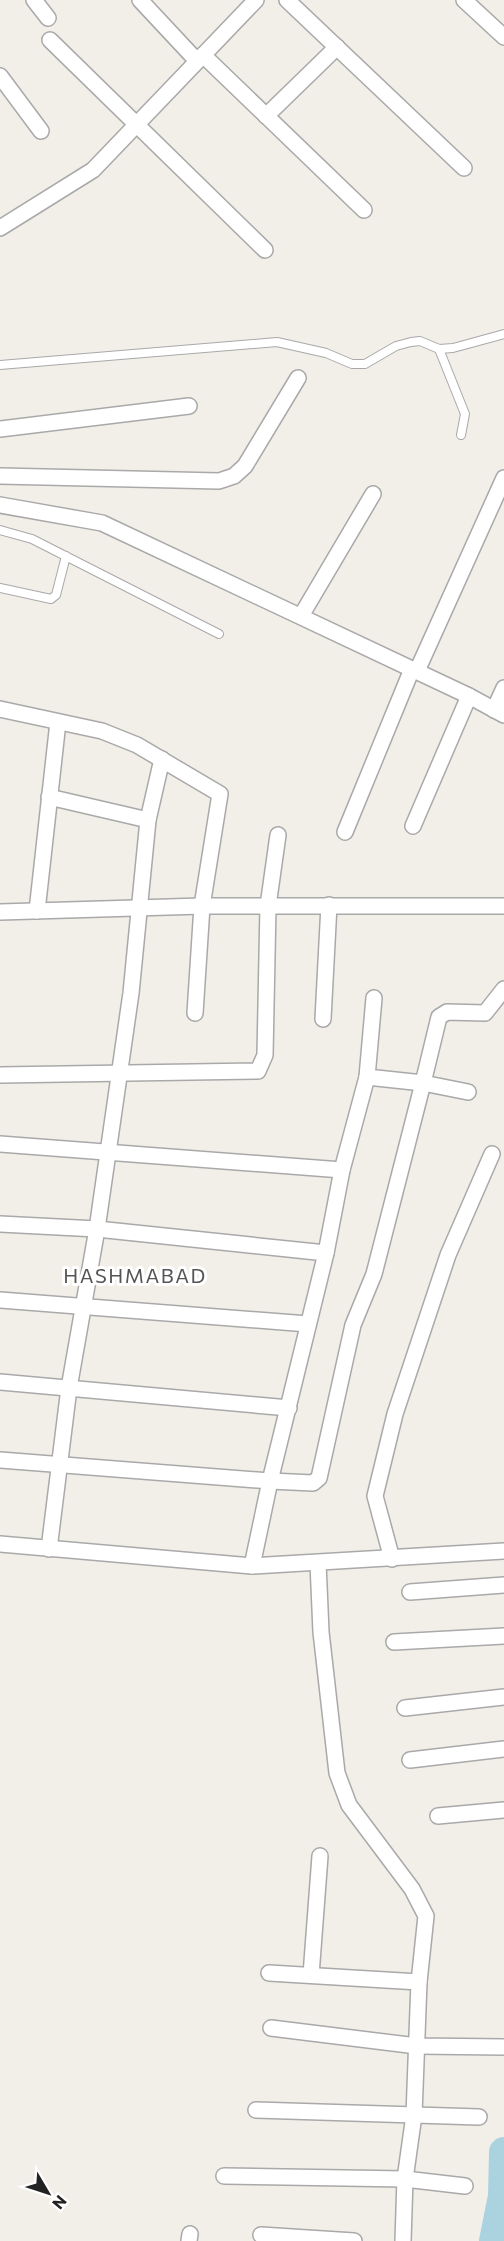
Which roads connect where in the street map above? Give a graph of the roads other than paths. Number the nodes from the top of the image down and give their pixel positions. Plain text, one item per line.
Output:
1 (34, 0) edge
2 (140, 0) edge
3 (256, 0) edge
4 (286, 0) edge
5 (464, 0) edge
6 (48, 18) dead end
7 (504, 37) edge
8 (50, 40) dead end
9 (337, 47) junction
10 (200, 58) junction
11 (0, 76) edge
12 (266, 116) junction
13 (138, 124) junction
14 (41, 131) dead end
15 (464, 168) dead end
16 (363, 210) dead end
17 (0, 228) edge
18 (265, 250) dead end
19 (504, 334) edge
20 (439, 349) junction
21 (0, 365) edge
22 (298, 378) dead end
23 (189, 406) dead end
24 (0, 429) edge
25 (461, 435) dead end
26 (0, 476) edge
27 (504, 478) edge
28 (373, 494) dead end
29 (0, 505) edge
30 (0, 530) edge
31 (66, 556) junction
32 (0, 588) edge
33 (301, 616) junction
34 (219, 634) dead end
35 (414, 670) junction
36 (504, 688) edge
37 (469, 696) junction
38 (0, 709) edge
39 (499, 713) edge
40 (58, 722) junction
41 (162, 759) junction
42 (49, 797) junction
43 (148, 820) junction
44 (412, 826) dead end
45 (345, 832) dead end
46 (278, 835) dead end
47 (329, 905) junction
48 (202, 906) junction
49 (268, 906) junction
50 (504, 906) edge
51 (139, 907) junction
52 (37, 911) junction
53 (0, 912) edge
54 (504, 988) edge
55 (374, 998) dead end
56 (195, 1013) dead end
57 (323, 1019) dead end
58 (0, 1075) edge
59 (117, 1075) junction
60 (367, 1077) junction
61 (423, 1083) junction
62 (468, 1092) dead end
63 (0, 1144) edge
64 (106, 1152) junction
65 (492, 1154) dead end
66 (342, 1170) junction
67 (0, 1224) edge
68 (97, 1228) junction
69 (326, 1253) junction
70 (0, 1300) edge
71 (84, 1306) junction
72 (308, 1324) junction
73 (0, 1382) edge
74 (69, 1388) junction
75 (288, 1408) junction
76 (0, 1460) edge
77 (60, 1466) junction
78 (270, 1481) junction
79 (0, 1544) edge
80 (49, 1549) junction
81 (504, 1551) edge
82 (392, 1559) junction
83 (318, 1563) junction
84 (252, 1566) junction
85 (504, 1585) edge
86 (410, 1592) dead end
87 (504, 1636) edge
88 (394, 1642) dead end
89 (504, 1697) edge
90 (405, 1708) dead end
91 (504, 1749) edge
92 (410, 1760) dead end
93 (504, 1810) edge
94 (438, 1816) dead end
95 (320, 1856) dead end
96 (269, 1973) dead end
97 (310, 1975) junction
98 (418, 1982) junction
99 (271, 2028) dead end
100 (417, 2046) junction
101 (504, 2047) edge
102 (256, 2110) dead end
103 (414, 2115) junction
104 (479, 2117) dead end
105 (224, 2176) dead end
106 (405, 2179) junction
107 (465, 2186) dead end
108 (261, 2235) dead end
109 (354, 2241) edge
110 (403, 2241) edge

1 - 6 street
2 - 10 street
3 - 10 street
4 - 9 street
5 - 7 street
8 - 13 street
9 - 12 street
9 - 15 street
10 - 12 street
10 - 13 street
11 - 14 street
12 - 16 street
13 - 17 street
13 - 18 street
19 - 20 lane
20 - 21 lane
20 - 25 lane
22 - 26 street
23 - 24 street
27 - 35 street
28 - 33 street
29 - 33 street
30 - 31 lane
31 - 32 lane
31 - 34 lane
33 - 35 street
35 - 37 street
35 - 45 street
36 - 39 street
37 - 39 street
37 - 44 street
38 - 40 street
40 - 41 street
40 - 42 street
41 - 43 street
41 - 48 street
42 - 43 street
42 - 52 street
43 - 51 street
46 - 49 street
47 - 49 street
47 - 50 street
47 - 57 street
48 - 49 street
48 - 51 street
48 - 56 street
49 - 59 street
51 - 52 street
51 - 59 street
52 - 53 street
54 - 61 street
55 - 60 street
58 - 59 street
59 - 64 street
60 - 61 street
60 - 66 street
61 - 62 street
61 - 78 street
63 - 64 street
64 - 66 street
64 - 68 street
65 - 82 street
66 - 69 street
67 - 68 street
68 - 69 street
68 - 71 street
69 - 72 street
70 - 71 street
71 - 72 street
71 - 74 street
72 - 75 street
73 - 74 street
74 - 75 street
74 - 77 street
75 - 78 street
76 - 77 street
77 - 78 street
77 - 80 street
78 - 84 street
79 - 80 street
80 - 84 street
81 - 82 street
82 - 83 street
83 - 84 street
83 - 98 street
85 - 86 street
87 - 88 street
89 - 90 street
91 - 92 street
93 - 94 street
95 - 97 street
96 - 97 street
97 - 98 street
98 - 100 street
99 - 100 street
100 - 101 street
100 - 103 street
102 - 103 street
103 - 104 street
103 - 106 street
105 - 106 street
106 - 107 street
106 - 110 street
108 - 109 street

